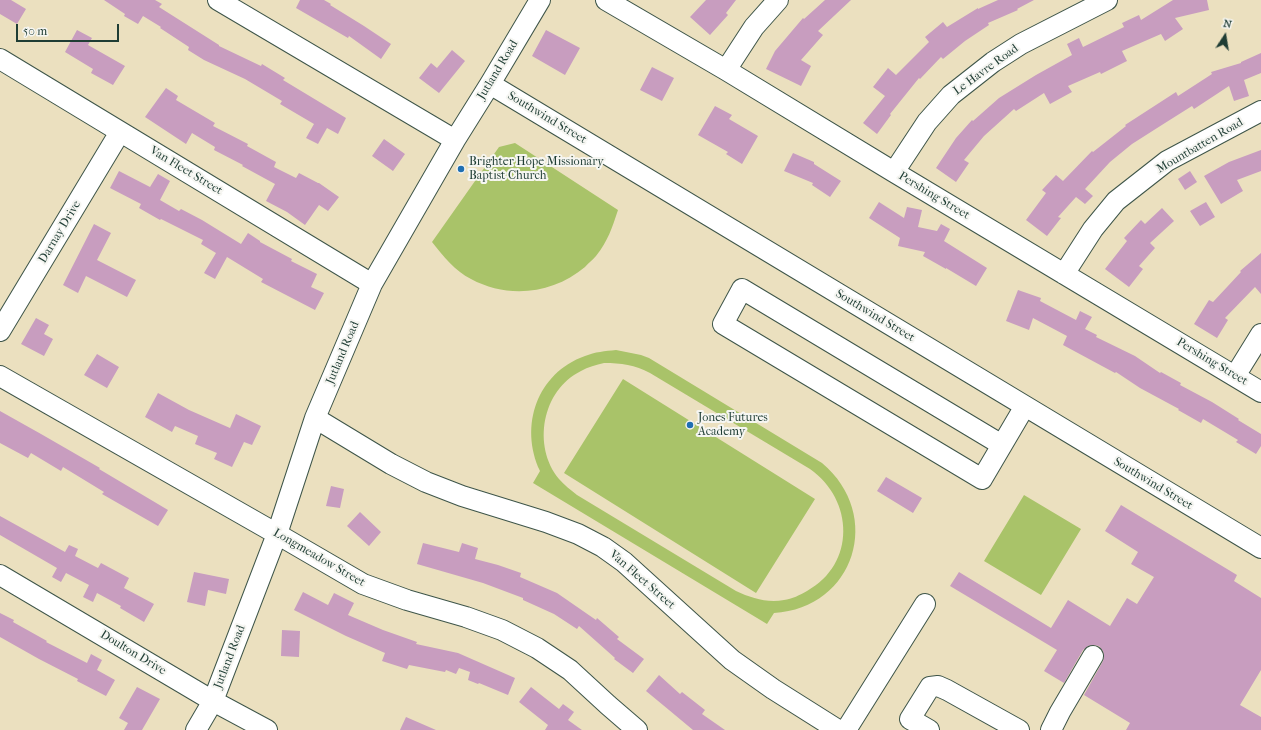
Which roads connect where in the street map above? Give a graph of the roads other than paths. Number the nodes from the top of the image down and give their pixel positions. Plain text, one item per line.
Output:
1 (218, 0) edge
2 (540, 0) edge
3 (606, 0) edge
4 (778, 0) edge
5 (1107, 0) edge
6 (0, 58) edge
7 (726, 70) junction
8 (490, 84) junction
9 (1261, 111) edge
10 (120, 132) junction
11 (454, 140) junction
12 (894, 172) junction
13 (1064, 274) junction
14 (372, 284) junction
15 (0, 331) edge
16 (1261, 334) edge
17 (0, 376) edge
18 (1234, 376) junction
19 (1261, 392) edge
20 (1024, 406) junction
21 (315, 418) junction
22 (1002, 445) junction
23 (277, 534) junction
24 (1261, 548) edge
25 (0, 575) edge
26 (925, 604) dead end
27 (1093, 656) dead end
28 (213, 701) junction
29 (907, 725) edge
30 (196, 730) edge
31 (267, 730) edge
32 (637, 730) edge
33 (838, 730) edge
34 (846, 730) edge
35 (929, 730) edge
36 (1019, 730) edge
37 (1051, 730) edge

1 - 11 street
2 - 8 street, Jutland Road
3 - 7 street, Pershing Street
4 - 7 street
5 - 12 street, Le Havre Road
6 - 10 street, Van Fleet Street
7 - 12 street, Pershing Street
8 - 11 street, Jutland Road
8 - 20 street, Southwind Street
9 - 13 street, Mountbatten Road
10 - 14 street, Van Fleet Street
10 - 15 street, Darnay Drive
11 - 14 street, Jutland Road
12 - 13 street, Pershing Street
13 - 18 street, Pershing Street
14 - 21 street, Jutland Road
16 - 18 street
17 - 23 street, Longmeadow Street
18 - 19 street, Pershing Street
20 - 22 street
20 - 24 street, Southwind Street
21 - 23 street, Jutland Road
21 - 33 street, Van Fleet Street
22 - 22 street
23 - 28 street, Jutland Road
23 - 32 street, Longmeadow Street
25 - 28 street, Doulton Drive
26 - 34 street
27 - 37 street
28 - 30 street, Jutland Road
28 - 31 street, Doulton Drive
29 - 35 street
29 - 36 street

